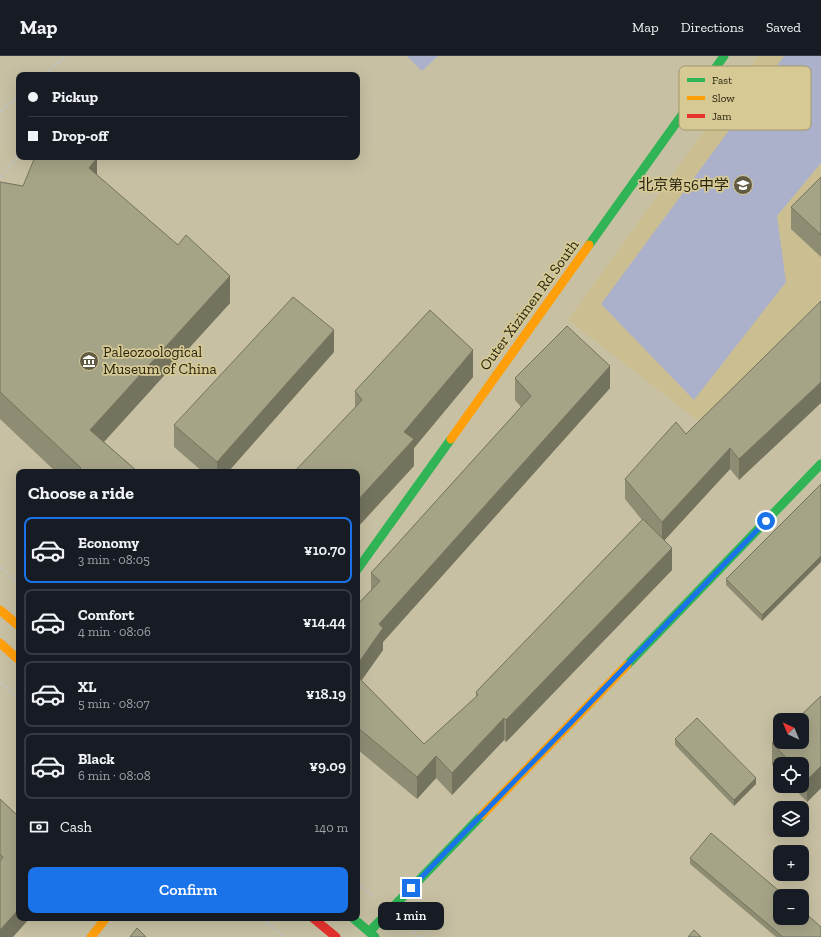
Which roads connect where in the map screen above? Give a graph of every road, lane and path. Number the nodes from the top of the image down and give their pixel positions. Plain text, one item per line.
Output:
1 (66, 56) edge
2 (724, 56) edge
3 (717, 66) edge
4 (47, 72) edge
5 (16, 99) edge
6 (0, 112) edge
7 (679, 119) edge
8 (16, 159) edge
9 (0, 178) edge
10 (821, 464) edge
11 (360, 566) edge
12 (0, 567) edge
13 (16, 581) edge
14 (0, 610) edge
15 (16, 623) edge
16 (0, 643) edge
17 (16, 657) edge
18 (0, 682) edge
19 (16, 696) edge
20 (104, 921) edge
21 (265, 921) edge
22 (317, 921) edge
23 (356, 921) edge
24 (372, 935) edge
25 (91, 937) edge
26 (284, 937) edge
27 (336, 937) edge

1 - 4 path
2 - 3 street, Outer Xizimen Rd South
5 - 6 path
7 - 11 street, Outer Xizimen Rd South
8 - 9 path
10 - 24 street
12 - 13 path
14 - 15 street
16 - 17 street
18 - 19 path
20 - 25 street
21 - 26 path
22 - 27 street
23 - 24 street

